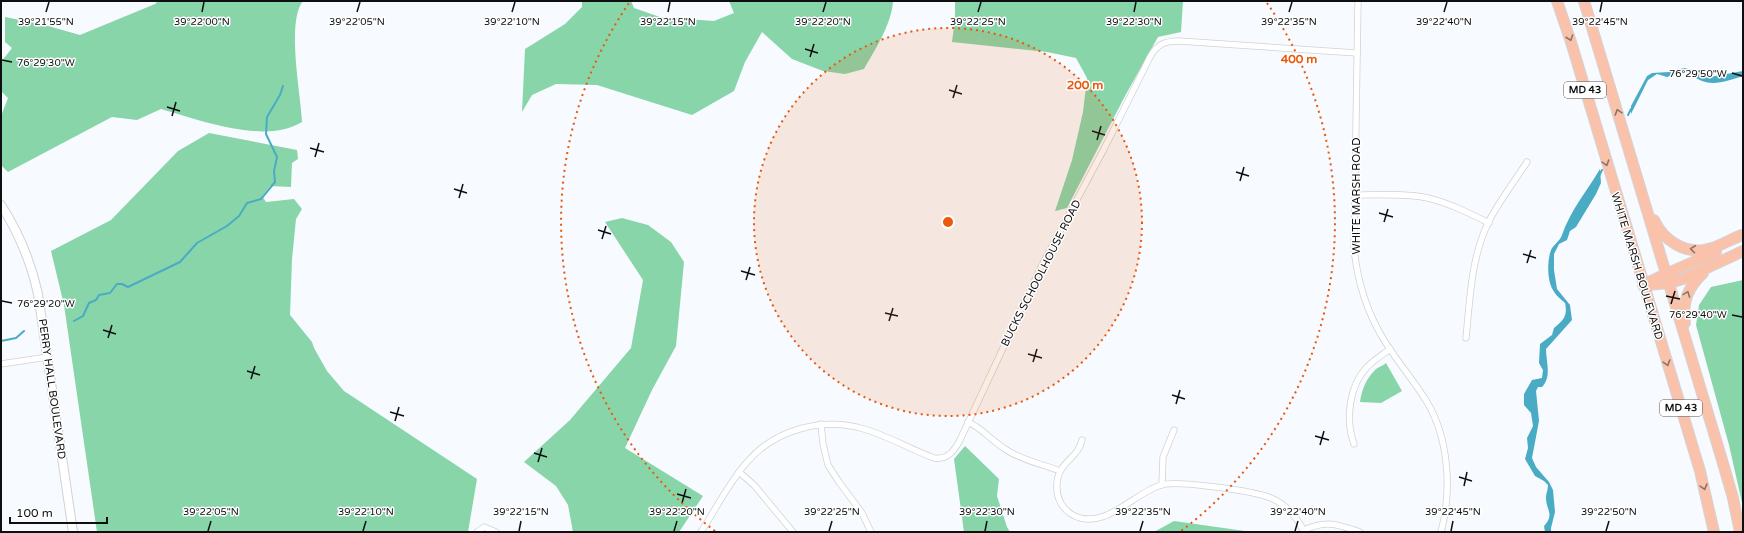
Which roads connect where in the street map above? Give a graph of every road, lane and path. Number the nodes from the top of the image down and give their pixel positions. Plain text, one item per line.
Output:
1 (1358, 1) edge
2 (1557, 1) edge
3 (1584, 1) edge
4 (1357, 53) junction
5 (1528, 162) dead end
6 (1641, 190) junction
7 (1356, 194) junction
8 (1, 205) edge
9 (1489, 222) junction
10 (1743, 235) edge
11 (1743, 251) edge
12 (1707, 269) junction
13 (1667, 278) junction
14 (1643, 285) junction
15 (1466, 338) dead end
16 (1688, 346) junction
17 (1390, 349) junction
18 (48, 357) junction
19 (1, 364) edge
20 (968, 422) junction
21 (821, 424) junction
22 (1174, 430) dead end
23 (1082, 440) dead end
24 (1354, 444) dead end
25 (1060, 470) junction
26 (739, 472) junction
27 (1162, 485) junction
28 (1304, 531) edge
29 (73, 532) edge
30 (477, 532) edge
31 (496, 532) edge
32 (701, 532) edge
33 (793, 532) edge
34 (872, 532) edge
35 (1360, 532) edge
36 (1441, 532) edge
37 (1714, 532) edge
38 (1740, 532) edge

1 - 4 street
2 -> 14 highway, WHITE MARSH BOULEVARD / MD 43
6 -> 3 highway, MD 43
4 - 7 street, WHITE MARSH ROAD
4 - 20 street, BUCKS SCHOOLHOUSE ROAD
5 - 9 street
10 -> 6 highway
6 - 13 highway, MD 43
7 - 9 street
7 - 17 street, WHITE MARSH ROAD
8 - 18 main road, PERRY HALL BOULEVARD
9 - 15 street
10 - 13 highway
11 - 12 highway
12 - 13 highway
16 -> 12 highway
13 - 14 highway
13 - 16 highway, MD 43
14 -> 37 highway, WHITE MARSH BOULEVARD / MD 43
16 - 38 highway, MD 43
17 - 24 street
17 - 36 street, WHITE MARSH ROAD
18 - 19 street
18 - 29 main road, PERRY HALL BOULEVARD
20 - 21 street, BUCKS SCHOOLHOUSE ROAD
20 - 25 street
21 - 26 street, BUCKS SCHOOLHOUSE ROAD
21 - 34 street
22 - 27 street
23 - 25 street
25 - 27 street
26 - 32 street, BUCKS SCHOOLHOUSE ROAD
26 - 33 street
27 - 28 street
28 - 35 street
30 - 31 street

